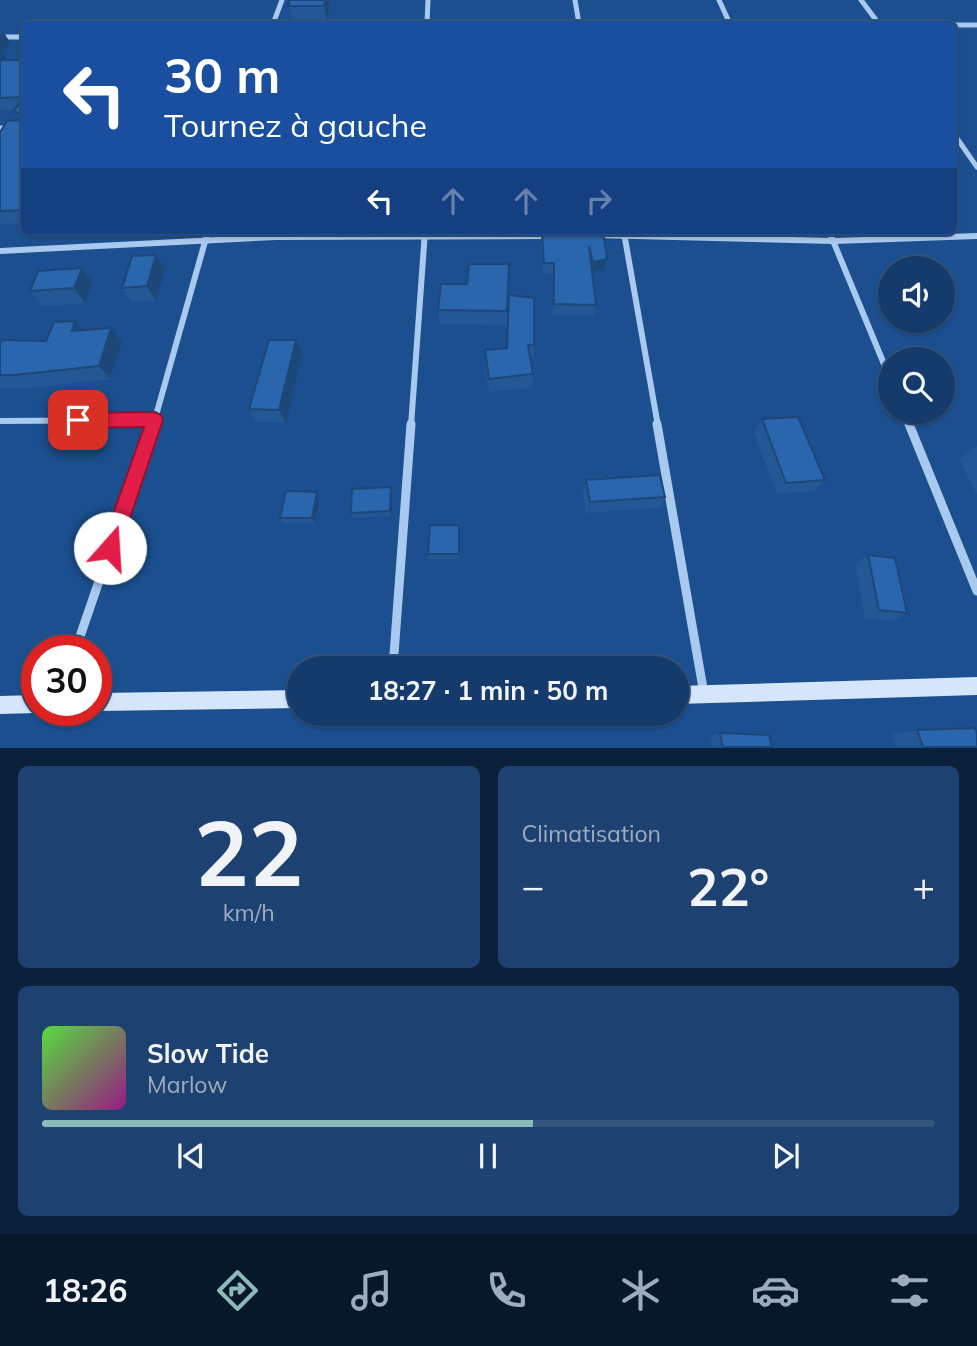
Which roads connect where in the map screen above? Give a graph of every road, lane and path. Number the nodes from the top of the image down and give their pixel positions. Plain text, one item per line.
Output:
1 (282, 0) edge
2 (428, 0) edge
3 (575, 0) edge
4 (719, 0) edge
5 (861, 0) edge
6 (274, 21) edge
7 (427, 21) edge
8 (578, 21) edge
9 (729, 21) edge
10 (877, 21) edge
11 (957, 25) edge
12 (977, 25) edge
13 (0, 37) edge
14 (21, 37) edge
15 (0, 128) edge
16 (21, 129) edge
17 (957, 138) edge
18 (977, 167) edge
19 (207, 235) edge
20 (375, 235) edge
21 (425, 235) edge
22 (492, 235) edge
23 (624, 235) edge
24 (671, 235) edge
25 (831, 235) edge
26 (558, 236) edge
27 (977, 236) edge
28 (206, 241) junction
29 (834, 242) junction
30 (0, 251) edge
31 (878, 349) edge
32 (155, 420) junction
33 (0, 421) edge
34 (908, 424) edge
35 (977, 592) edge
36 (81, 635) edge
37 (394, 656) edge
38 (977, 686) edge
39 (689, 695) edge
40 (704, 695) junction
41 (287, 699) edge
42 (112, 702) edge
43 (21, 704) edge
44 (0, 705) edge

1 - 6 street
2 - 7 street
3 - 8 street
4 - 9 street
5 - 10 street
11 - 12 street
13 - 14 street
15 - 16 street
17 - 18 street
19 - 28 street
20 - 28 street
21 - 37 street
22 - 26 street
23 - 40 street
24 - 29 street
25 - 29 street
27 - 29 street
28 - 30 street
28 - 32 street
29 - 31 street
32 - 33 street
32 - 36 street
34 - 35 street
38 - 40 main road
39 - 40 main road
41 - 42 main road
43 - 44 main road

